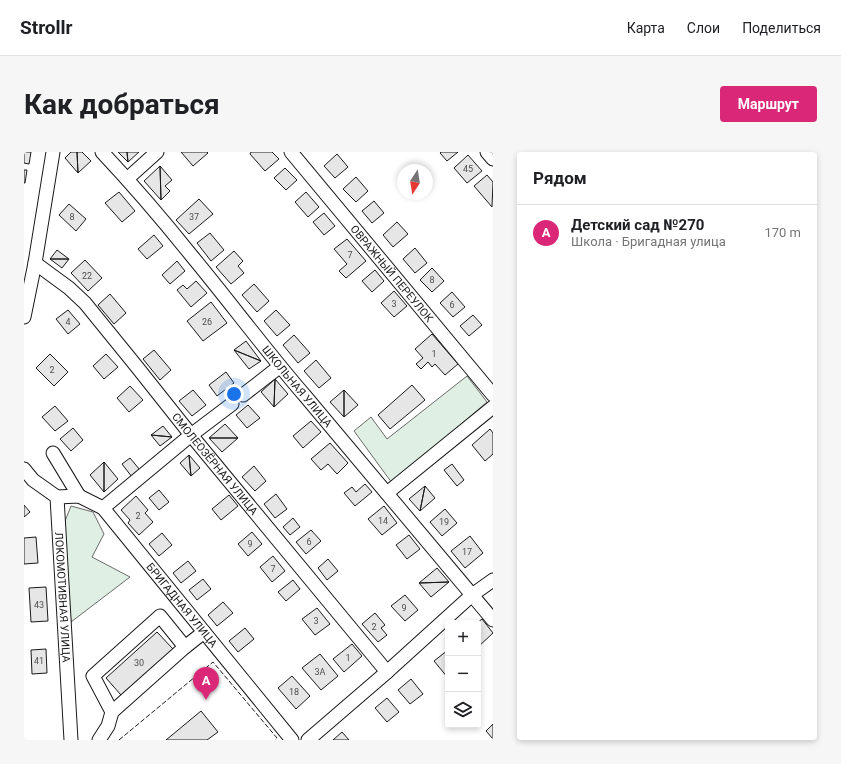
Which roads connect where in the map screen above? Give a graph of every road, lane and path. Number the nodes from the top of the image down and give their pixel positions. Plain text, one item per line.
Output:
1 (53, 152) edge
2 (102, 152) edge
3 (157, 152) edge
4 (291, 152) edge
5 (487, 152) edge
6 (493, 159) edge
7 (127, 179) junction
8 (35, 263) junction
9 (24, 318) edge
10 (279, 367) junction
11 (493, 394) edge
12 (243, 395) dead end
13 (232, 404) dead end
14 (493, 407) edge
15 (191, 435) junction
16 (53, 453) dead end
17 (24, 469) edge
18 (387, 493) junction
19 (79, 496) junction
20 (57, 497) junction
21 (103, 508) junction
22 (493, 580) edge
23 (472, 596) junction
24 (493, 620) edge
25 (204, 632) junction
26 (185, 647) junction
27 (387, 672) junction
28 (112, 712) junction
29 (71, 740) edge
30 (99, 740) edge
31 (292, 740) edge
32 (308, 740) edge

1 - 8 street
2 - 7 street, ШКОЛЬНАЯ УЛИЦА
3 - 7 street
4 - 11 street, ОВРАЖНЫЙ ПЕРЕУЛОК
5 - 6 street
7 - 10 street, ШКОЛЬНАЯ УЛИЦА
8 - 9 street
8 - 15 street, СМОЛЕОЗЁРНАЯ УЛИЦА
10 - 12 street
10 - 18 street, ШКОЛЬНАЯ УЛИЦА
13 - 15 street
14 - 18 street
15 - 21 street
15 - 27 street, СМОЛЕОЗЁРНАЯ УЛИЦА
16 - 19 street
17 - 20 street
18 - 23 street, ШКОЛЬНАЯ УЛИЦА
19 - 20 street, БРИГАДНАЯ УЛИЦА
19 - 21 street, БРИГАДНАЯ УЛИЦА
20 - 29 street, ЛОКОМОТИВНАЯ УЛИЦА
21 - 25 street, БРИГАДНАЯ УЛИЦА
22 - 23 street
23 - 24 street, ШКОЛЬНАЯ УЛИЦА
23 - 27 street
25 - 26 street
25 - 31 street, БРИГАДНАЯ УЛИЦА
26 - 28 street
26 - 28 street
27 - 32 street
28 - 30 street

